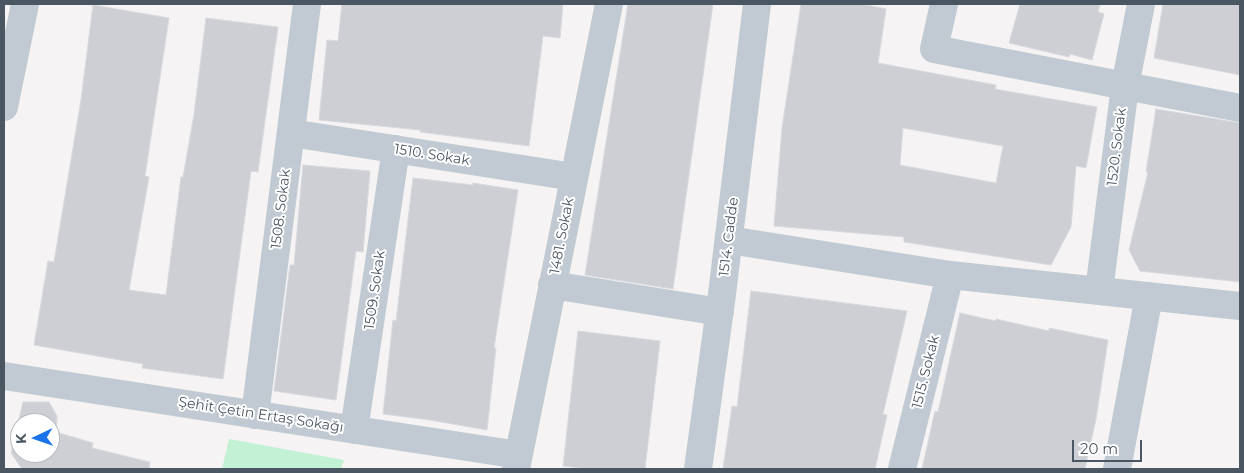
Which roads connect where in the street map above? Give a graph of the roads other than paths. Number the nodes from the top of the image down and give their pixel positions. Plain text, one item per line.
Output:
1 (25, 4) edge
2 (307, 4) edge
3 (608, 4) edge
4 (757, 4) edge
5 (944, 4) edge
6 (1141, 4) edge
7 (10, 51) edge
8 (1125, 86) junction
9 (4, 107) edge
10 (1240, 108) edge
11 (290, 133) junction
12 (396, 149) junction
13 (574, 177) junction
14 (729, 240) junction
15 (950, 275) junction
16 (552, 286) junction
17 (1099, 290) junction
18 (1149, 296) junction
19 (1240, 306) edge
20 (720, 312) junction
21 (4, 376) edge
22 (255, 414) junction
23 (354, 430) junction
24 (517, 462) edge
25 (698, 469) edge
26 (902, 469) edge
27 (1117, 469) edge

1 - 7 street
2 - 11 street, 1508. Sokak
3 - 13 street, 1481. Sokak
4 - 14 street, 1514. Cadde
5 - 8 street
6 - 8 street, 1520. Sokak
7 - 9 street
8 - 10 street
8 - 17 street, 1520. Sokak
11 - 12 street, 1510. Sokak
11 - 22 street, 1508. Sokak
12 - 13 street, 1510. Sokak
12 - 23 street, 1509. Sokak
13 - 16 street, 1481. Sokak
14 - 15 street
14 - 20 street, 1514. Cadde
15 - 17 street
15 - 26 street, 1515. Sokak
16 - 20 street
16 - 24 street, 1481. Sokak
17 - 18 street
18 - 19 street
18 - 27 street
20 - 25 street, 1514. Cadde
21 - 22 street, Şehit Çetin Ertaş Sokağı
22 - 23 street, Şehit Çetin Ertaş Sokağı
23 - 24 street, Şehit Çetin Ertaş Sokağı

